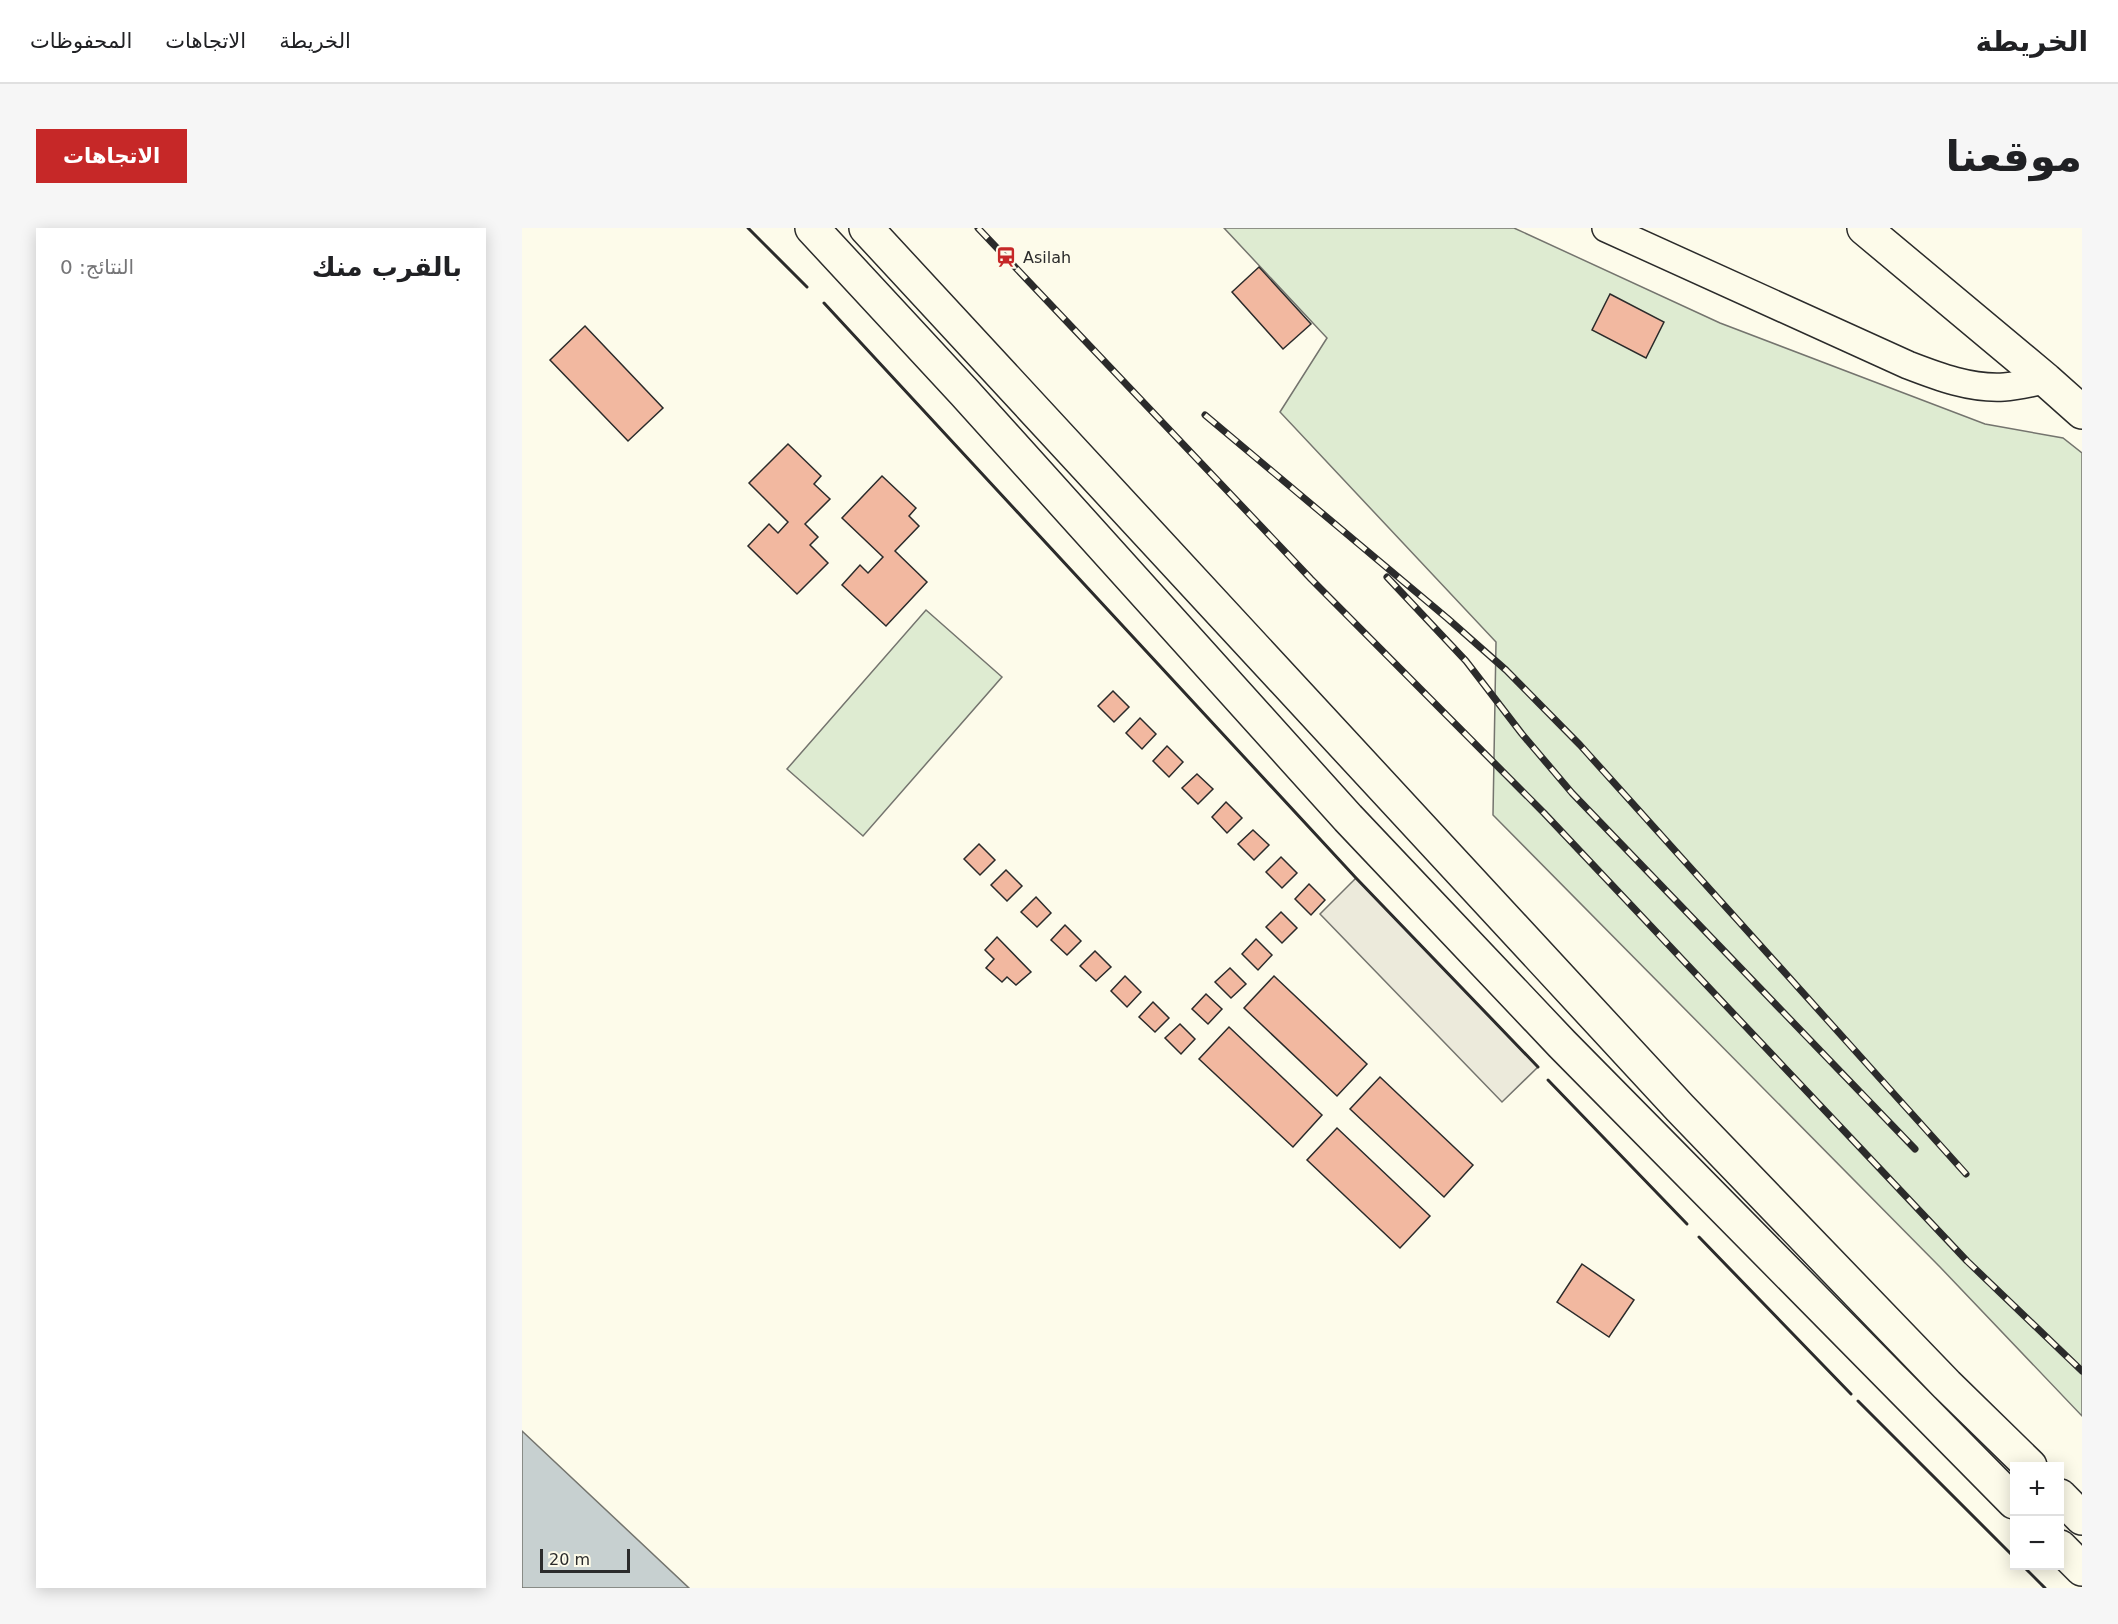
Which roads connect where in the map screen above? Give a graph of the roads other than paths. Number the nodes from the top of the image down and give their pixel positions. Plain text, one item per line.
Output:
1 (812, 228) edge
2 (866, 228) edge
3 (1606, 228) edge
4 (1864, 228) edge
5 (2046, 380) junction
6 (2082, 412) edge
7 (2025, 1462) edge
8 (2010, 1498) edge
9 (2064, 1500) edge
10 (2082, 1518) edge
11 (2064, 1551) edge
12 (2082, 1569) edge

1 - 8 main road
2 - 7 main road
3 - 5 street
4 - 5 main road
5 - 6 main road
9 - 10 main road
11 - 12 main road

